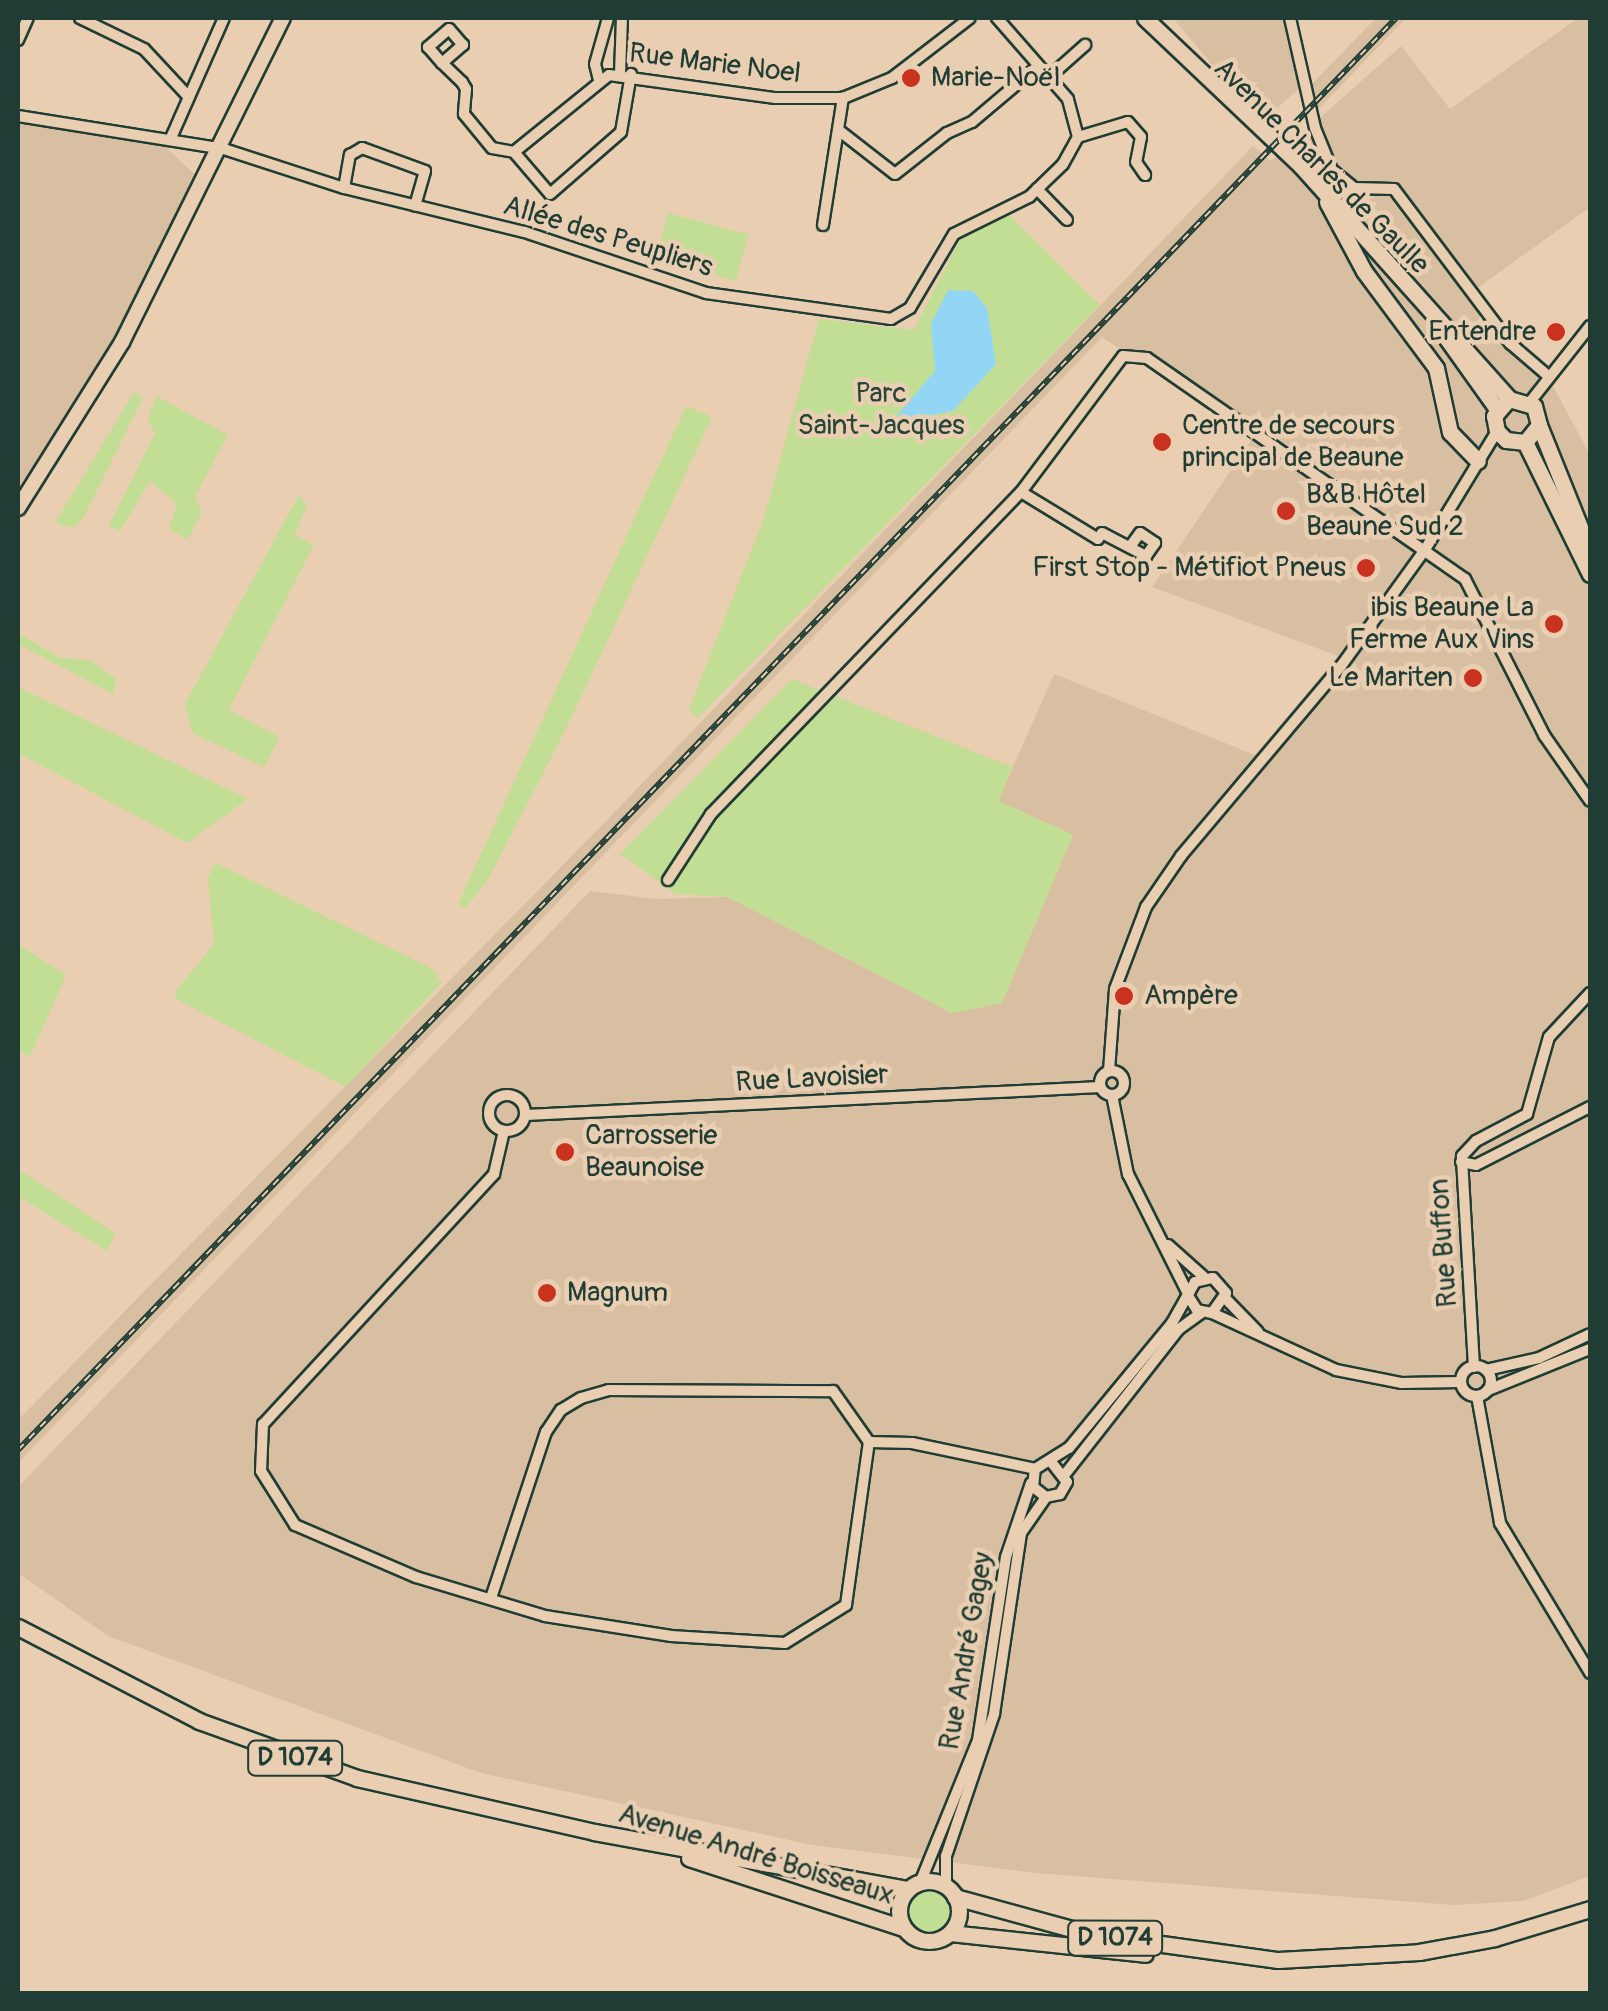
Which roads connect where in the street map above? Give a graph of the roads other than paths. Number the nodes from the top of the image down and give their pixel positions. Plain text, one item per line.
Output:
1 (28, 18) edge
2 (80, 18) edge
3 (224, 18) edge
4 (283, 18) edge
5 (608, 18) edge
6 (622, 18) edge
7 (970, 18) edge
8 (996, 18) edge
9 (1135, 18) edge
10 (1145, 18) edge
11 (1290, 18) edge
12 (18, 40) edge
13 (1086, 45) dead end
14 (442, 63) dead end
15 (1036, 67) junction
16 (615, 76) junction
17 (1048, 78) junction
18 (186, 94) junction
19 (844, 98) junction
20 (18, 116) edge
21 (842, 132) junction
22 (1078, 137) junction
23 (171, 138) junction
24 (217, 149) junction
25 (514, 152) junction
26 (1144, 175) dead end
27 (344, 188) junction
28 (1038, 189) junction
29 (1326, 202) junction
30 (416, 206) junction
31 (1067, 220) dead end
32 (823, 225) dead end
33 (1590, 326) edge
34 (1547, 375) junction
35 (1530, 402) junction
36 (1503, 404) junction
37 (1539, 425) junction
38 (1496, 431) junction
39 (1525, 442) junction
40 (1478, 461) junction
41 (1022, 492) junction
42 (18, 508) edge
43 (1130, 547) dead end
44 (1426, 548) junction
45 (1590, 552) edge
46 (1590, 574) edge
47 (1590, 801) edge
48 (668, 880) dead end
49 (1590, 993) edge
50 (1110, 1071) junction
51 (1100, 1086) junction
52 (1112, 1096) junction
53 (1590, 1107) edge
54 (526, 1115) junction
55 (504, 1131) junction
56 (1460, 1162) junction
57 (1160, 1238) junction
58 (1204, 1277) junction
59 (1189, 1296) junction
60 (1226, 1299) junction
61 (1207, 1313) junction
62 (1590, 1334) edge
63 (1270, 1342) junction
64 (1590, 1349) edge
65 (1474, 1367) junction
66 (1486, 1370) junction
67 (1461, 1382) junction
68 (1483, 1393) junction
69 (869, 1442) junction
70 (1052, 1462) junction
71 (1066, 1473) junction
72 (1033, 1476) junction
73 (1046, 1497) junction
74 (492, 1598) junction
75 (18, 1627) edge
76 (1590, 1673) edge
77 (594, 1832) junction
78 (914, 1886) junction
79 (950, 1892) junction
80 (1590, 1912) edge
81 (904, 1928) junction
82 (950, 1933) junction

1 - 12 street
2 - 18 street
3 - 18 street
4 - 24 main road
5 - 16 street
6 - 16 street
7 - 19 street, Rue Marie Noel
8 - 15 street
9 - 29 main road, Avenue Charles de Gaulle
10 - 36 main road, Avenue Charles de Gaulle
11 - 34 street
13 - 17 street
14 - 25 street
15 - 17 street
15 - 21 street
16 - 19 street, Rue Marie Noel
16 - 25 street
16 - 25 street
17 - 22 street
18 - 23 street
19 - 21 street
20 - 23 street, Allée des Peupliers
21 - 32 street
22 - 26 street
22 - 28 street, Allée des Peupliers
23 - 24 street, Allée des Peupliers
24 - 27 street, Allée des Peupliers
24 - 42 main road
27 - 30 street, Allée des Peupliers
27 - 30 street
28 - 30 street, Allée des Peupliers
28 - 31 street
29 - 36 main road, Avenue Charles de Gaulle
29 - 40 main road
33 - 34 street
34 - 35 street
35 - 36 main road
35 - 37 main road
36 - 38 main road
37 - 39 main road
37 - 45 main road
38 - 39 main road
38 - 40 street
39 - 46 main road
40 - 44 street
41 - 43 street
41 - 44 street
41 - 48 street
44 - 47 street
44 - 50 street
49 - 56 street, Rue Buffon
50 - 51 street
50 - 52 street
51 - 52 street
51 - 54 street, Rue Lavoisier
52 - 57 street
53 - 56 street
54 - 55 street
54 - 55 street
55 - 74 street
56 - 65 street, Rue Buffon
57 - 58 street
57 - 59 street
58 - 59 street
58 - 60 street
59 - 61 street
59 - 70 street
60 - 61 street
60 - 63 street
61 - 63 street
61 - 71 street
62 - 66 street
63 - 67 street
64 - 68 street
65 - 66 street
65 - 67 street
66 - 68 street
67 - 68 street
68 - 76 street
69 - 72 street
69 - 74 street
69 - 74 street
70 - 71 street
70 - 72 street
71 - 73 street, Rue André Gagey
72 - 73 street
72 - 78 street, Rue André Gagey
73 - 79 street, Rue André Gagey
75 - 77 main road, Avenue André Boisseaux / D 1074
77 - 78 main road, Avenue André Boisseaux / D 1074
77 - 81 main road, Avenue André Boisseaux / D 1074
78 - 79 main road
78 - 81 main road
79 - 80 main road, D 1074
79 - 82 main road
80 - 82 main road, D 1074
81 - 82 main road

